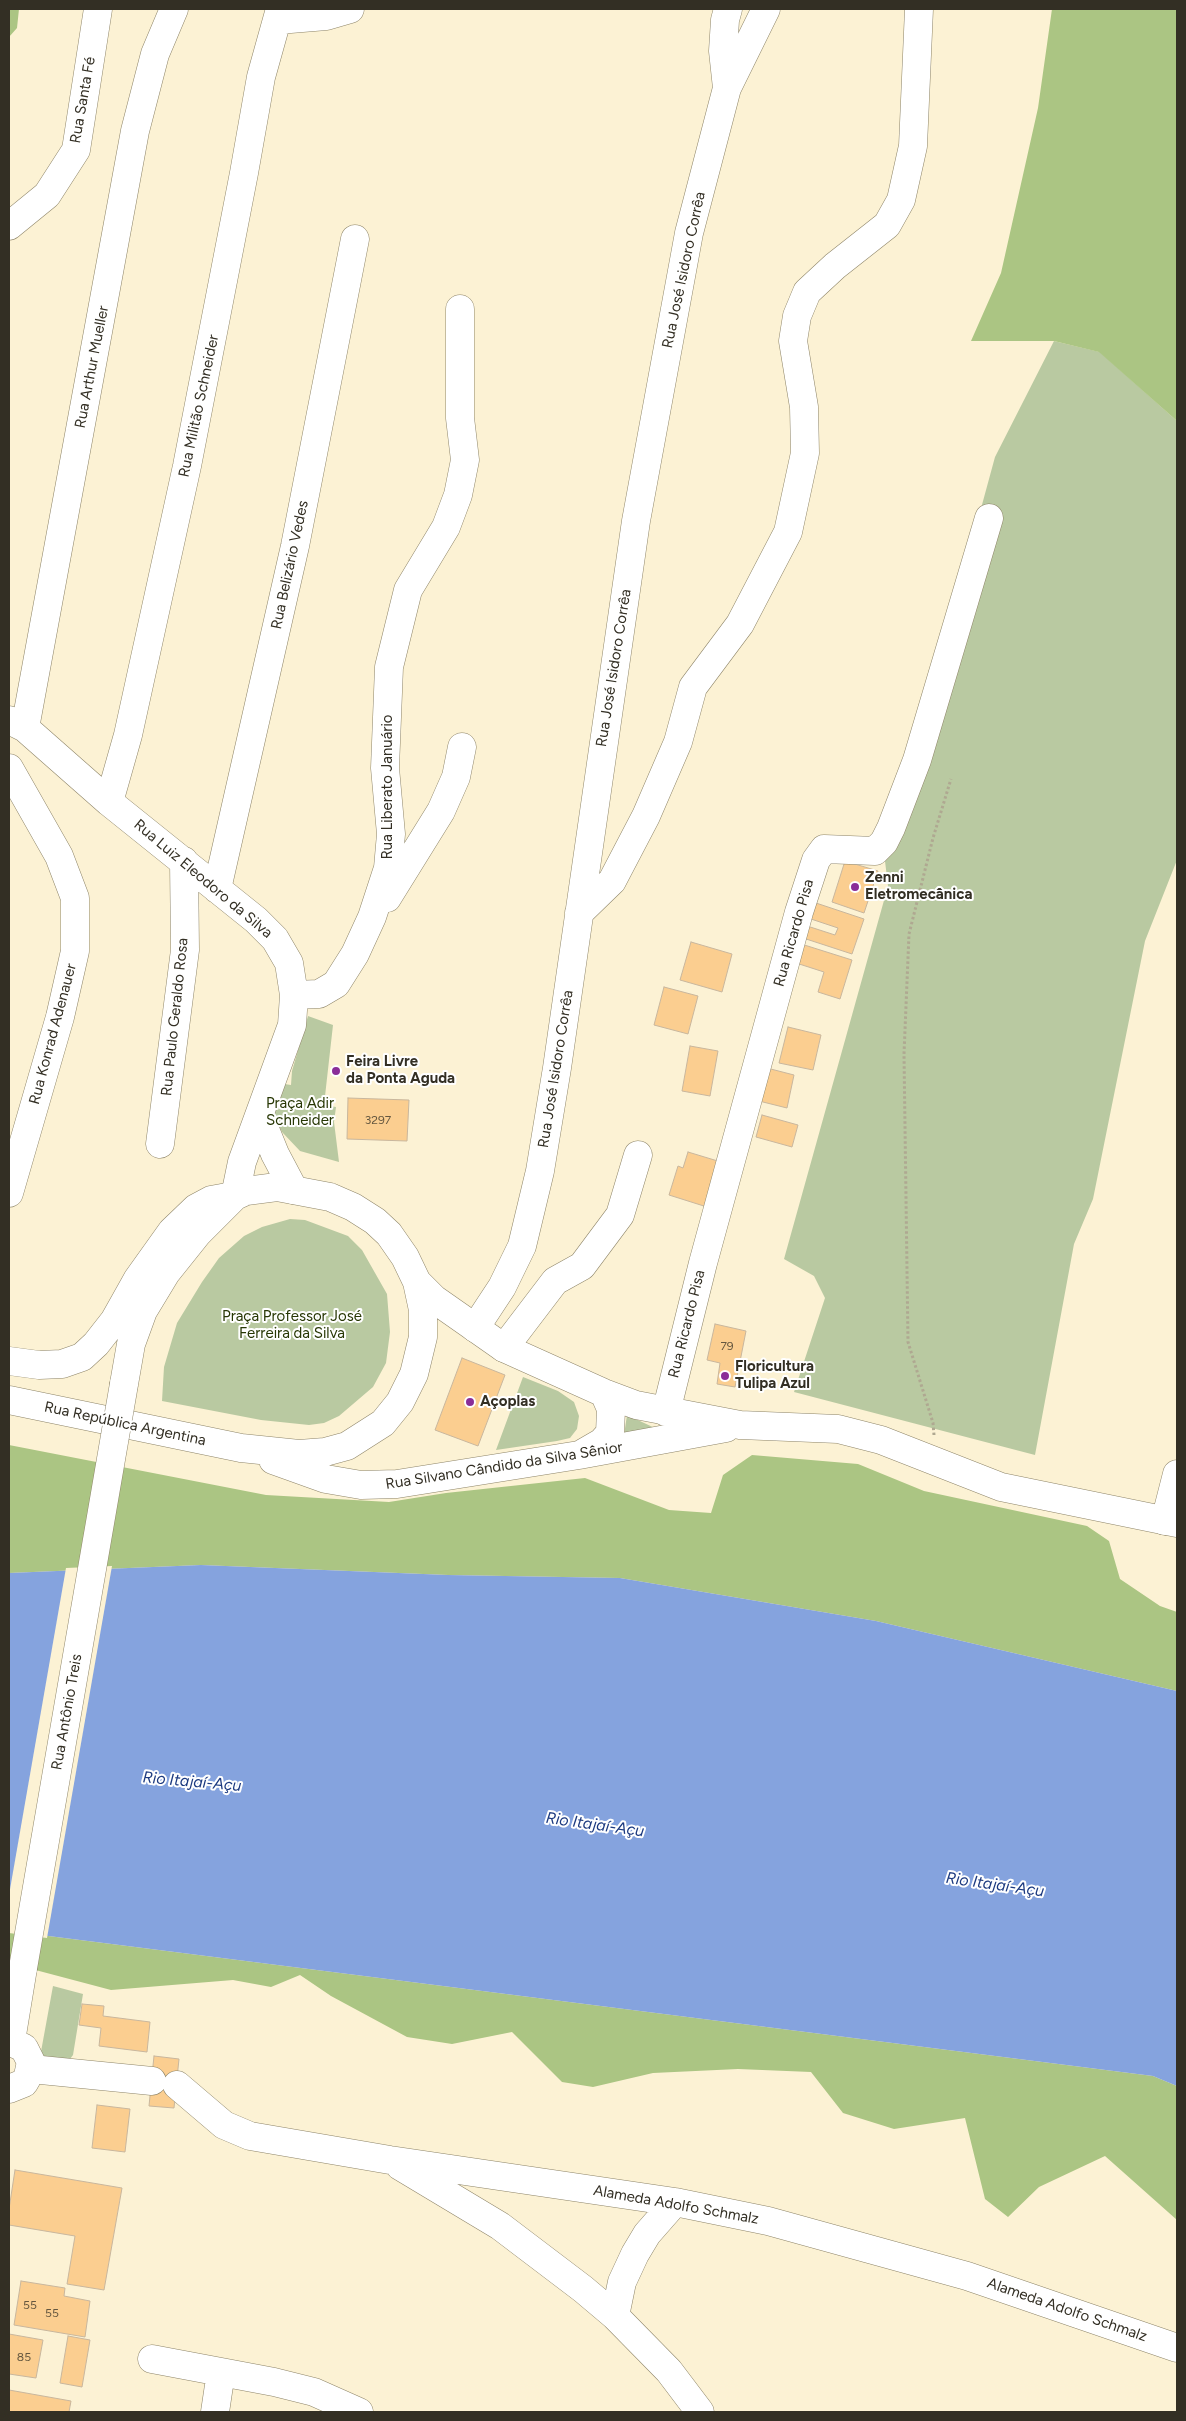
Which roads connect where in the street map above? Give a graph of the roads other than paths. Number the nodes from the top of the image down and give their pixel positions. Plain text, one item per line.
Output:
1 (98, 9) edge
2 (174, 9) edge
3 (350, 9) edge
4 (728, 9) edge
5 (766, 9) edge
6 (919, 9) edge
7 (279, 15) edge
8 (727, 88) junction
9 (9, 226) edge
10 (355, 238) dead end
11 (460, 309) dead end
12 (989, 518) dead end
13 (17, 724) edge
14 (462, 747) dead end
15 (9, 768) edge
16 (109, 802) junction
17 (184, 861) junction
18 (218, 889) junction
19 (580, 913) junction
20 (372, 917) junction
21 (294, 995) junction
22 (260, 1117) junction
23 (160, 1144) dead end
24 (638, 1156) dead end
25 (294, 1190) junction
26 (9, 1193) edge
27 (234, 1196) junction
28 (417, 1282) junction
29 (475, 1328) junction
30 (504, 1348) junction
31 (9, 1361) edge
32 (604, 1393) junction
33 (9, 1400) edge
34 (666, 1412) junction
35 (740, 1425) junction
36 (241, 1448) junction
37 (580, 1455) junction
38 (1177, 1474) edge
39 (1171, 1522) edge
40 (10, 2041) edge
41 (30, 2069) junction
42 (9, 2089) edge
43 (390, 2160) junction
44 (675, 2202) junction
45 (615, 2316) junction
46 (1177, 2348) edge
47 (152, 2359) dead end
48 (222, 2372) junction
49 (215, 2412) edge
50 (359, 2412) edge
51 (700, 2412) edge

1 - 9 street, Rua Santa Fé
2 - 13 street, Rua Arthur Mueller
3 - 7 street
4 - 8 street
5 - 8 street, Rua José Isidoro Corrêa
6 - 19 street
7 - 16 street, Rua Militão Schneider
8 - 19 street, Rua José Isidoro Corrêa
10 - 18 street, Rua Belizário Vedes
11 - 20 street, Rua Liberato Januário
12 - 34 street, Rua Ricardo Pisa
13 - 16 street, Rua Luiz Eleodoro da Silva
14 - 20 street
15 - 26 street, Rua Konrad Adenauer
16 - 17 street, Rua Luiz Eleodoro da Silva
17 - 18 street, Rua Luiz Eleodoro da Silva
17 - 23 street, Rua Paulo Geraldo Rosa
18 - 21 street, Rua Luiz Eleodoro da Silva
19 - 29 street, Rua José Isidoro Corrêa
20 - 21 street, Rua Liberato Januário
21 - 22 street, Rua Luiz Eleodoro da Silva
22 - 25 street
22 - 27 street, Rua Luiz Eleodoro da Silva
24 - 30 street
25 - 27 street
25 - 28 street
27 - 31 street
27 - 40 street, Rua Antônio Treis, bridge
28 - 29 street, Rua Silvano Cândido da Silva Sênior
28 - 36 street
29 - 30 street, Rua Silvano Cândido da Silva Sênior
30 - 32 street, Rua Silvano Cândido da Silva Sênior
32 - 34 street, Rua Silvano Cândido da Silva Sênior
32 - 37 street
33 - 36 street, Rua República Argentina
34 - 35 street, Rua Silvano Cândido da Silva Sênior
35 - 37 street, Rua Silvano Cândido da Silva Sênior
35 - 39 street, Rua Silvano Cândido da Silva Sênior
36 - 37 street, Rua Silvano Cândido da Silva Sênior
38 - 39 street
40 - 41 street
41 - 42 street
41 - 43 street, Alameda Adolfo Schmalz
43 - 44 street, Alameda Adolfo Schmalz
43 - 45 street
44 - 45 street
44 - 46 street, Alameda Adolfo Schmalz
45 - 51 street
47 - 48 street
48 - 49 street
48 - 50 street

